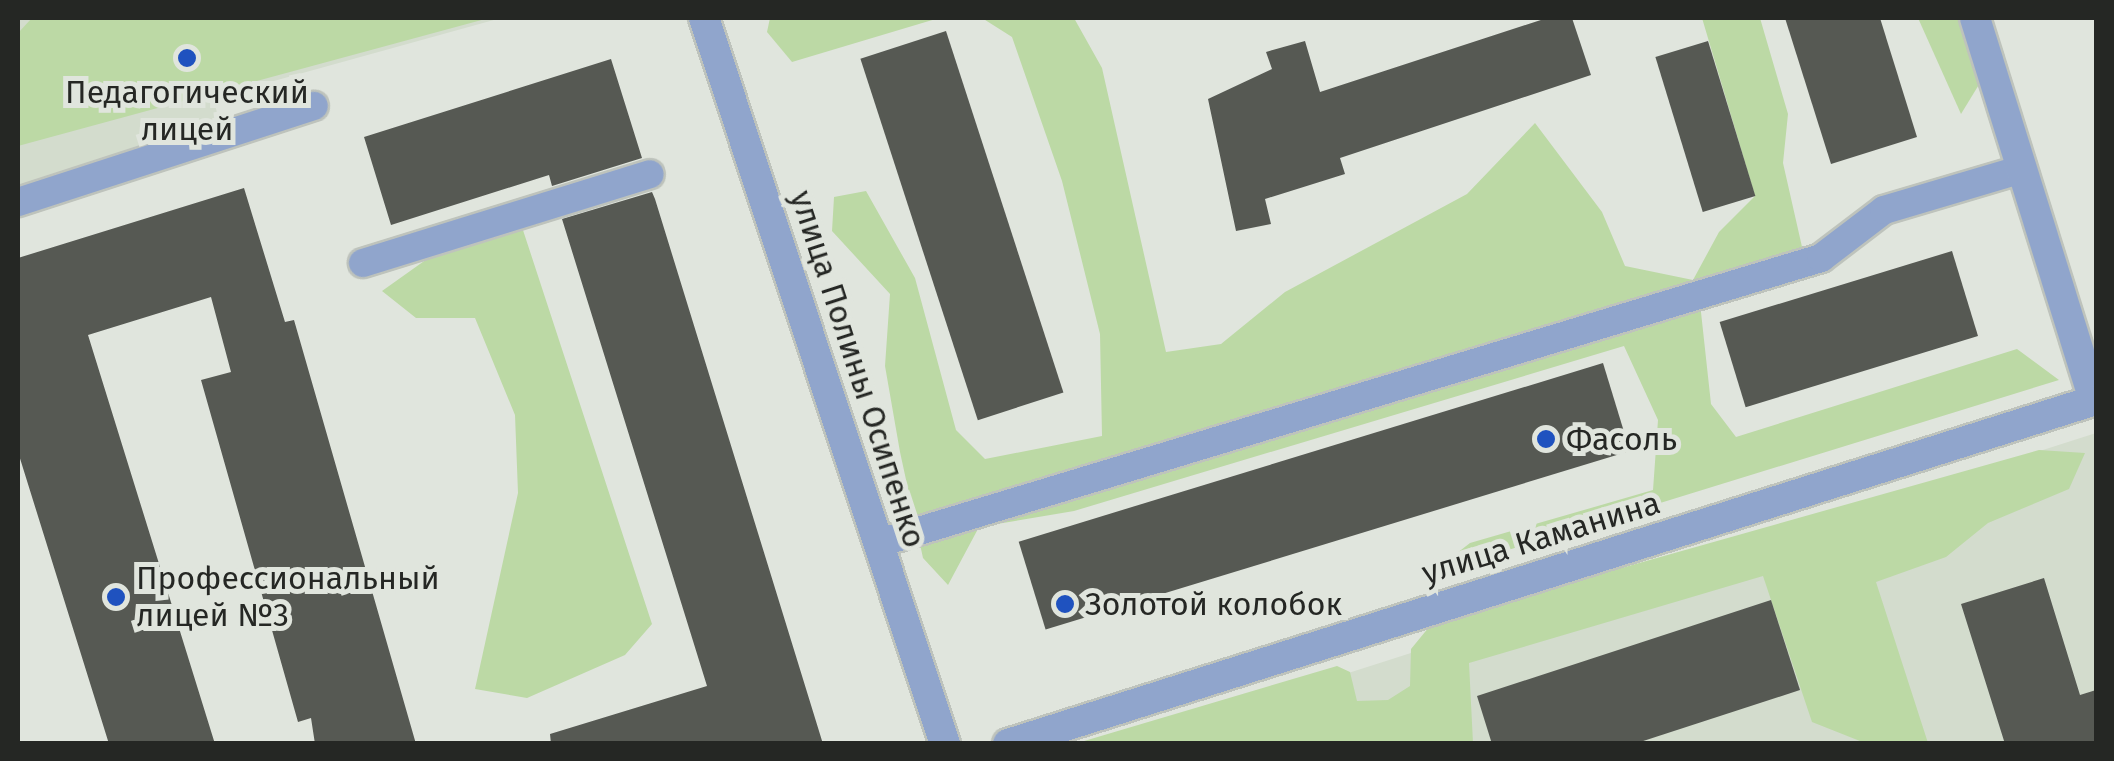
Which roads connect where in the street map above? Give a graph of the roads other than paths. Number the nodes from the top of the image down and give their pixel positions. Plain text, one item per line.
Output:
1 (704, 18) edge
2 (1975, 18) edge
3 (314, 106) dead end
4 (2022, 169) junction
5 (650, 174) dead end
6 (18, 202) edge
7 (363, 263) dead end
8 (2096, 404) edge
9 (879, 542) junction
10 (945, 744) edge
11 (1008, 744) edge

1 - 9 street, улица Полины Осипенко
2 - 4 street
3 - 6 lane
4 - 8 street
4 - 9 lane
5 - 7 lane
8 - 11 street, улица Каманина
9 - 10 street, улица Полины Осипенко

